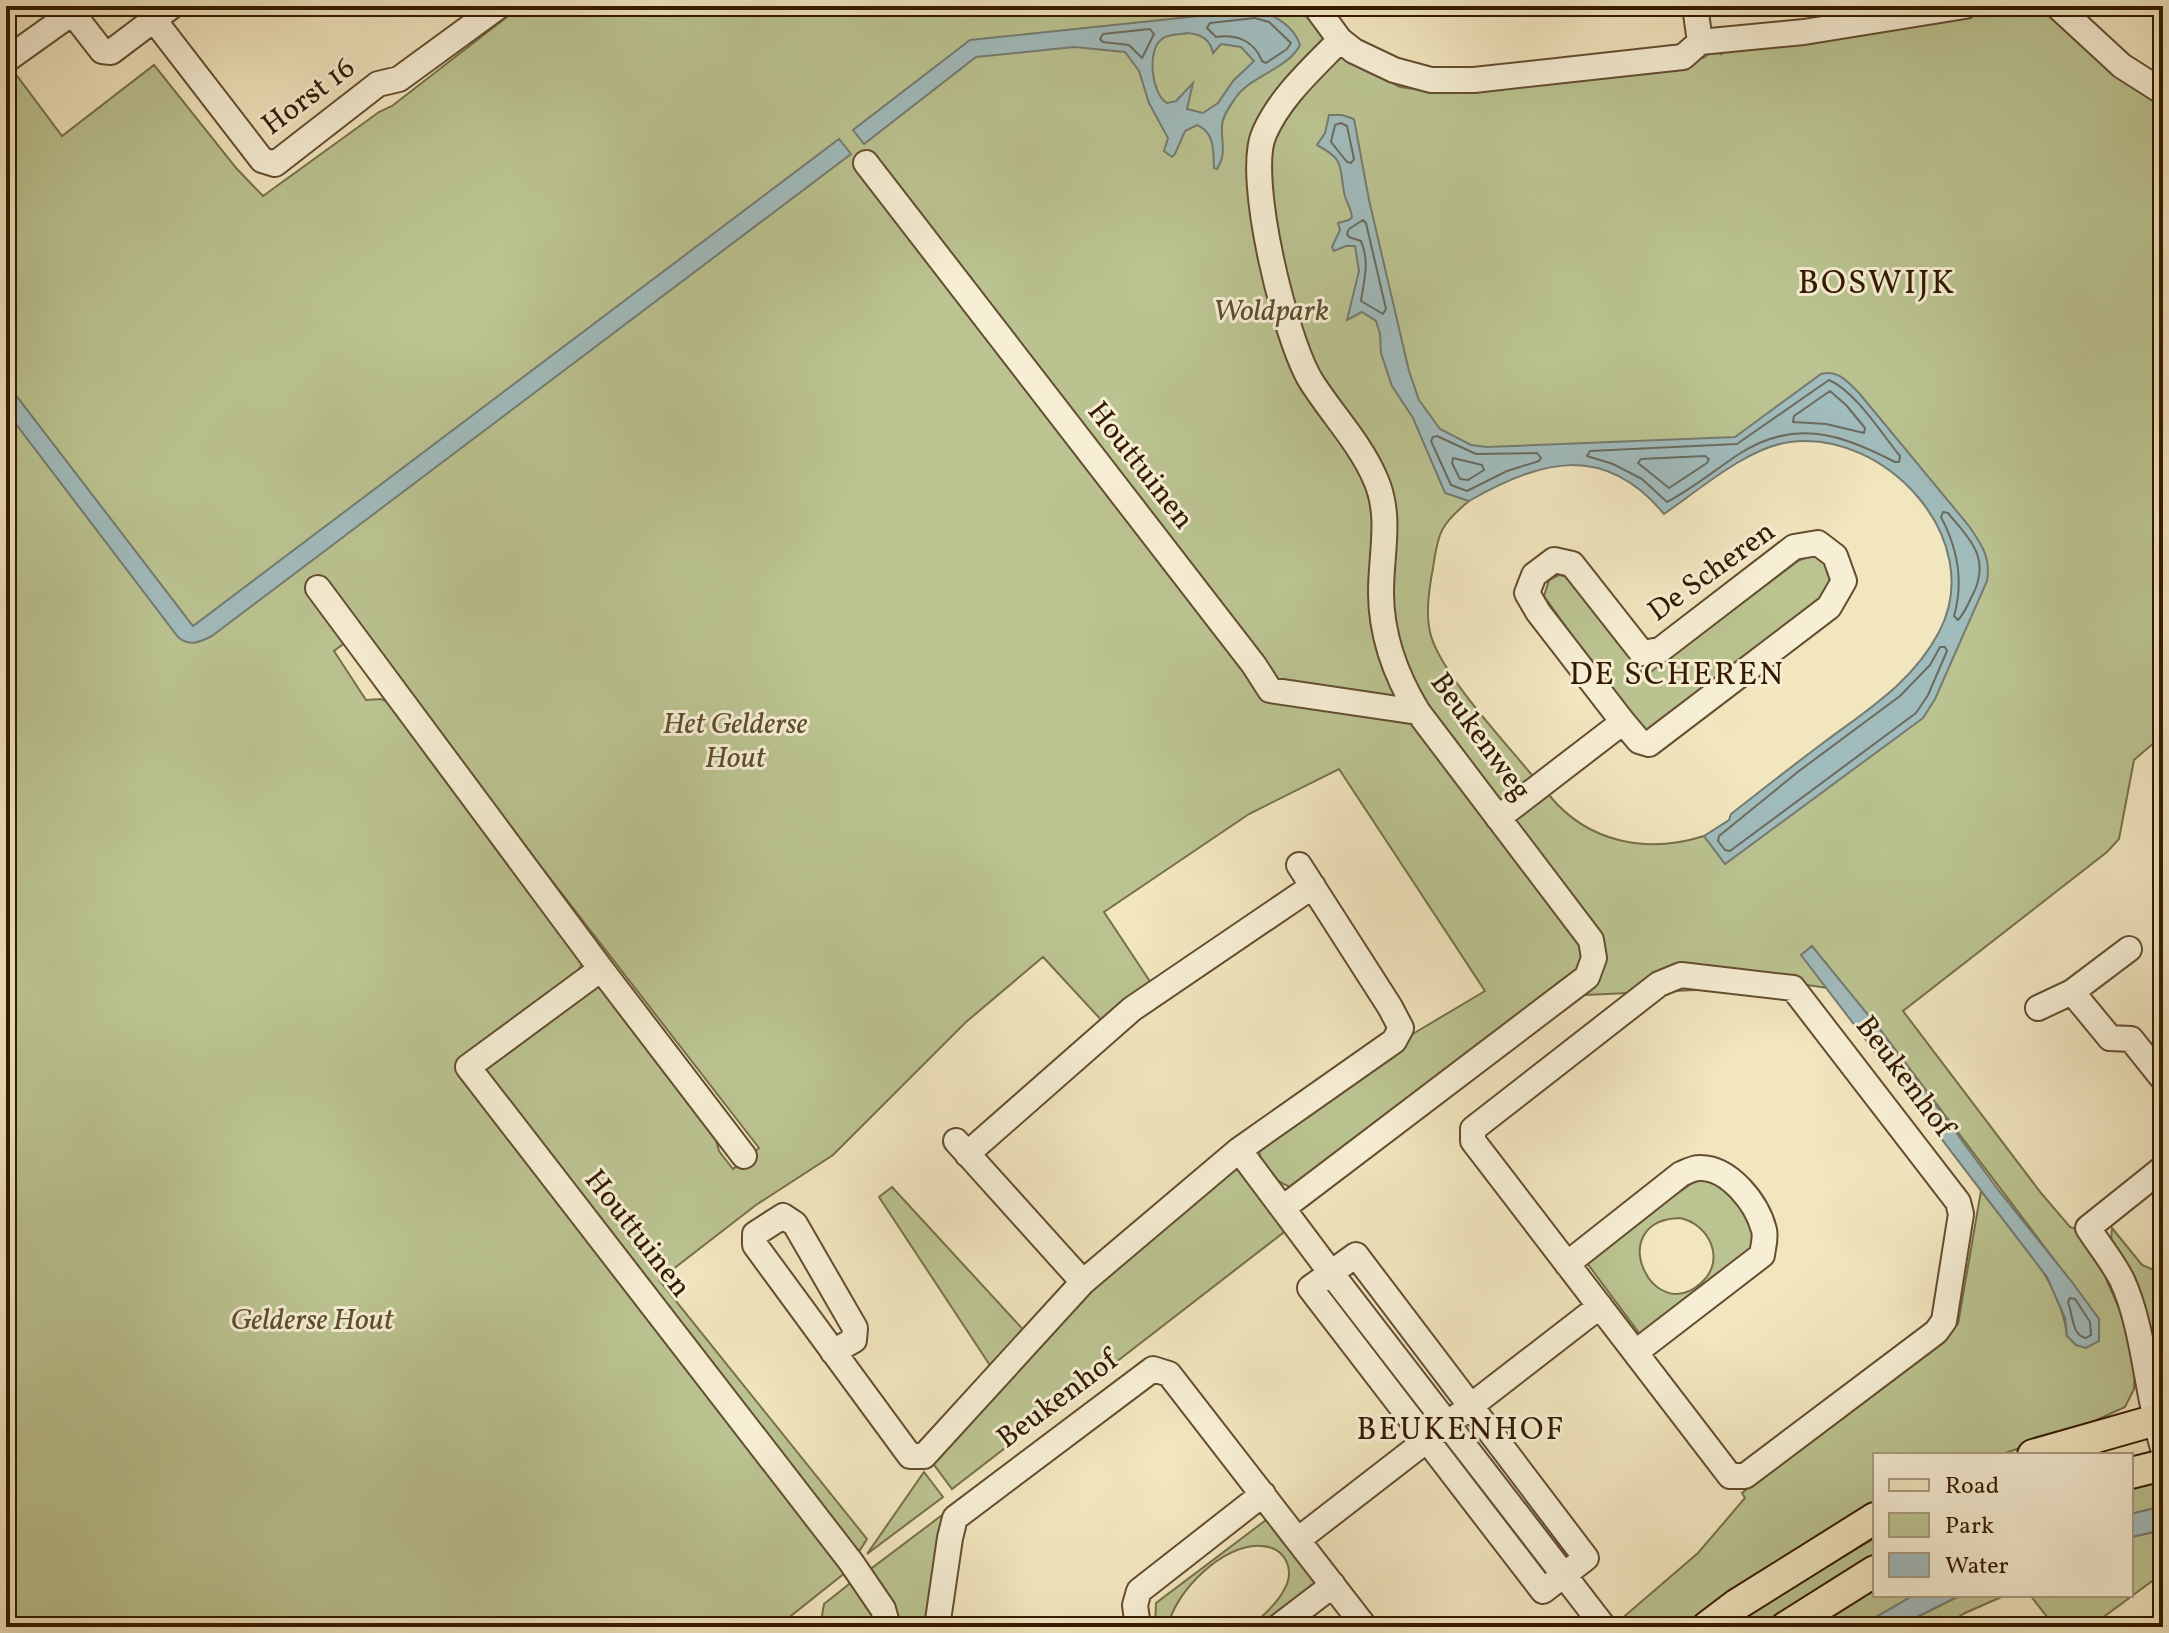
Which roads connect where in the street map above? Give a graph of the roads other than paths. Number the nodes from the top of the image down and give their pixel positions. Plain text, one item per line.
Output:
1 (499, 6) edge
2 (1315, 6) edge
3 (1695, 6) edge
4 (1965, 6) edge
5 (2057, 6) edge
6 (69, 9) edge
7 (163, 13) edge
8 (1340, 40) junction
9 (1700, 42) junction
10 (9, 58) dead end
11 (2163, 92) edge
12 (866, 163) dead end
13 (318, 588) dead end
14 (1418, 712) junction
15 (1623, 722) junction
16 (1498, 818) junction
17 (1299, 865) dead end
18 (1313, 886) junction
19 (2129, 949) dead end
20 (601, 969) junction
21 (2072, 992) junction
22 (2038, 1008) dead end
23 (2163, 1079) edge
24 (1239, 1150) junction
25 (744, 1156) dead end
26 (2163, 1168) edge
27 (1283, 1208) junction
28 (1567, 1264) junction
29 (1331, 1273) junction
30 (1083, 1282) junction
31 (1600, 1306) junction
32 (833, 1352) junction
33 (1636, 1352) junction
34 (1471, 1407) junction
35 (1448, 1425) junction
36 (2160, 1428) edge
37 (1426, 1442) junction
38 (2042, 1453) edge
39 (2163, 1465) edge
40 (2133, 1472) edge
41 (1263, 1494) junction
42 (1873, 1519) edge
43 (1299, 1539) junction
44 (1873, 1572) edge
45 (1566, 1576) junction
46 (1333, 1585) junction
47 (888, 1627) edge
48 (937, 1627) edge
49 (1138, 1627) edge
50 (1278, 1627) edge
51 (1365, 1627) edge
52 (1604, 1627) edge
53 (1707, 1627) edge
54 (1786, 1627) edge

1 - 7 street, Horst 16
2 - 8 street
3 - 9 street
4 - 9 street
5 - 11 street
6 - 7 street
6 - 10 street
8 - 9 street
8 - 14 street, Beukenweg
12 - 14 street, Houttuinen
13 - 20 street
14 - 16 street, Beukenweg
15 - 15 street, De Scheren
15 - 16 street
16 - 27 street, Beukenweg
17 - 18 street, Beukenhof
18 - 24 street, Beukenhof
18 - 30 street
19 - 21 street
20 - 25 street
20 - 47 street, Houttuinen
21 - 22 street
21 - 23 street
24 - 27 street
24 - 30 street, Beukenhof
26 - 36 street
27 - 29 street
28 - 31 street, Beukenhof
28 - 33 street
28 - 33 street, Beukenhof
29 - 34 street
29 - 35 street
29 - 37 street
30 - 32 street, Beukenhof
31 - 33 street, Beukenhof
31 - 34 street
32 - 32 street, Beukenhof
34 - 35 street
34 - 45 street
35 - 37 street
35 - 45 street
36 - 38 main road
37 - 43 street
37 - 45 street
39 - 40 main road
41 - 43 street, Beukenhof
41 - 48 street, Beukenhof
41 - 49 street
42 - 53 main road
43 - 46 street, Beukenhof
44 - 54 main road
45 - 52 street
46 - 50 street
46 - 51 street, Beukenhof

